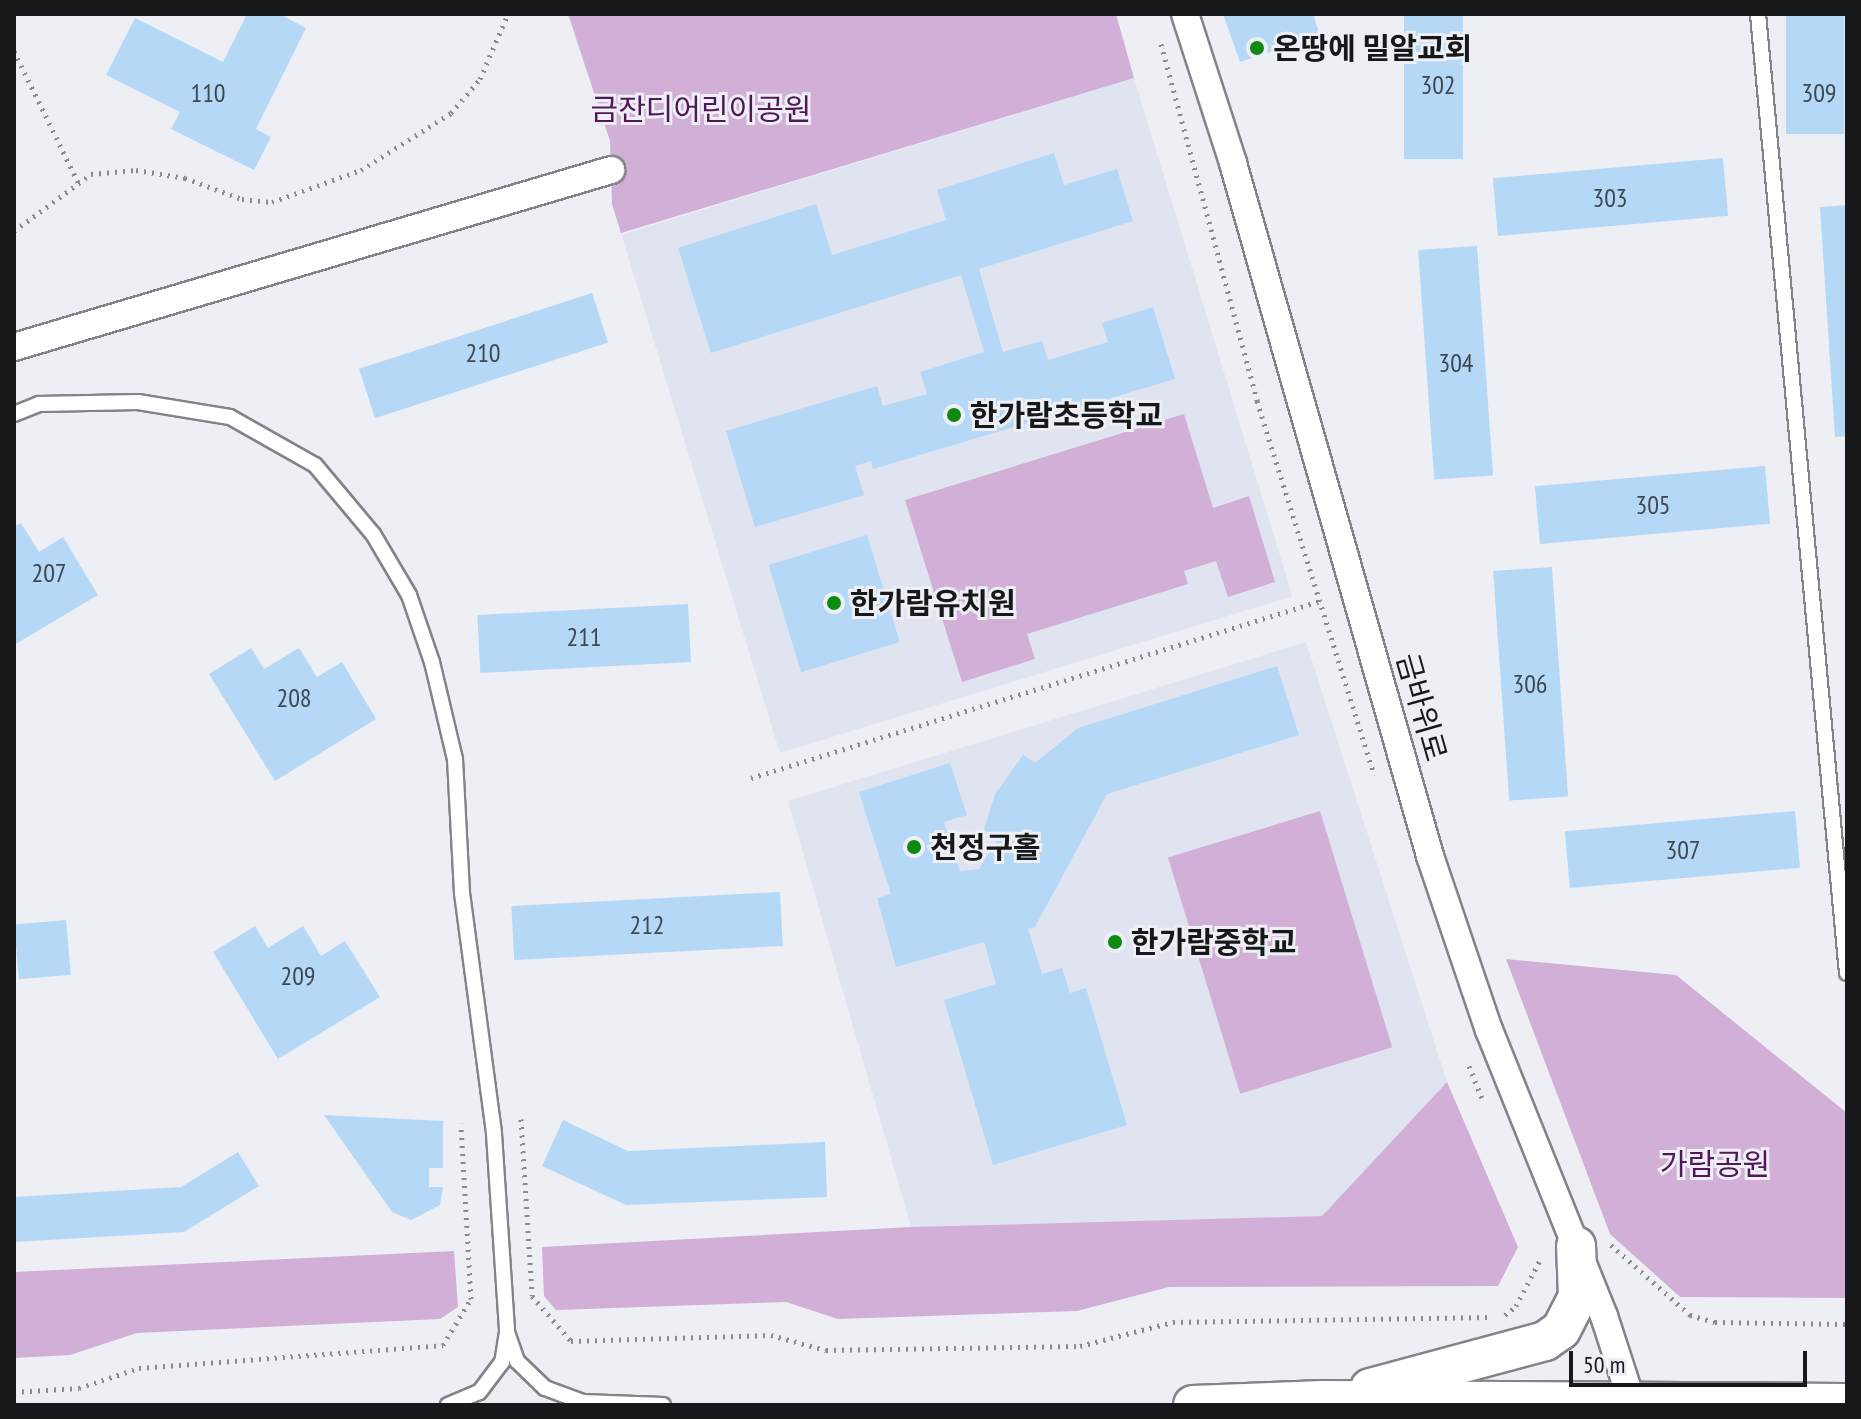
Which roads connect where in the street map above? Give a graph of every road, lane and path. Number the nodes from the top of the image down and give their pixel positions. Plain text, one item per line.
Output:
1 (508, 14) edge
2 (1185, 14) edge
3 (1758, 14) edge
4 (1157, 29) dead end
5 (14, 51) edge
6 (611, 170) dead end
7 (78, 182) junction
8 (14, 231) edge
9 (14, 347) edge
10 (14, 414) edge
11 (1330, 598) dead end
12 (1320, 601) junction
13 (751, 778) dead end
14 (1378, 787) dead end
15 (1847, 973) edge
16 (1467, 1058) dead end
17 (1483, 1101) dead end
18 (521, 1119) dead end
19 (461, 1123) dead end
20 (1574, 1245) junction
21 (1847, 1324) edge
22 (507, 1332) junction
23 (14, 1392) edge
24 (1323, 1400) junction
25 (1847, 1403) edge
26 (448, 1405) edge
27 (663, 1405) edge
28 (1193, 1405) edge
29 (1633, 1405) edge

1 - 7 path
2 - 20 street, 금바위로
3 - 15 lane
4 - 12 path
5 - 7 path
6 - 9 street
7 - 8 path
10 - 22 lane
11 - 12 path
12 - 13 path
12 - 14 path
16 - 17 path
18 - 20 path
19 - 23 path
20 - 21 path
20 - 24 main road
20 - 29 street, 금바위로
22 - 26 lane
22 - 27 lane
24 - 28 main road
24 - 29 main road
25 - 29 main road

